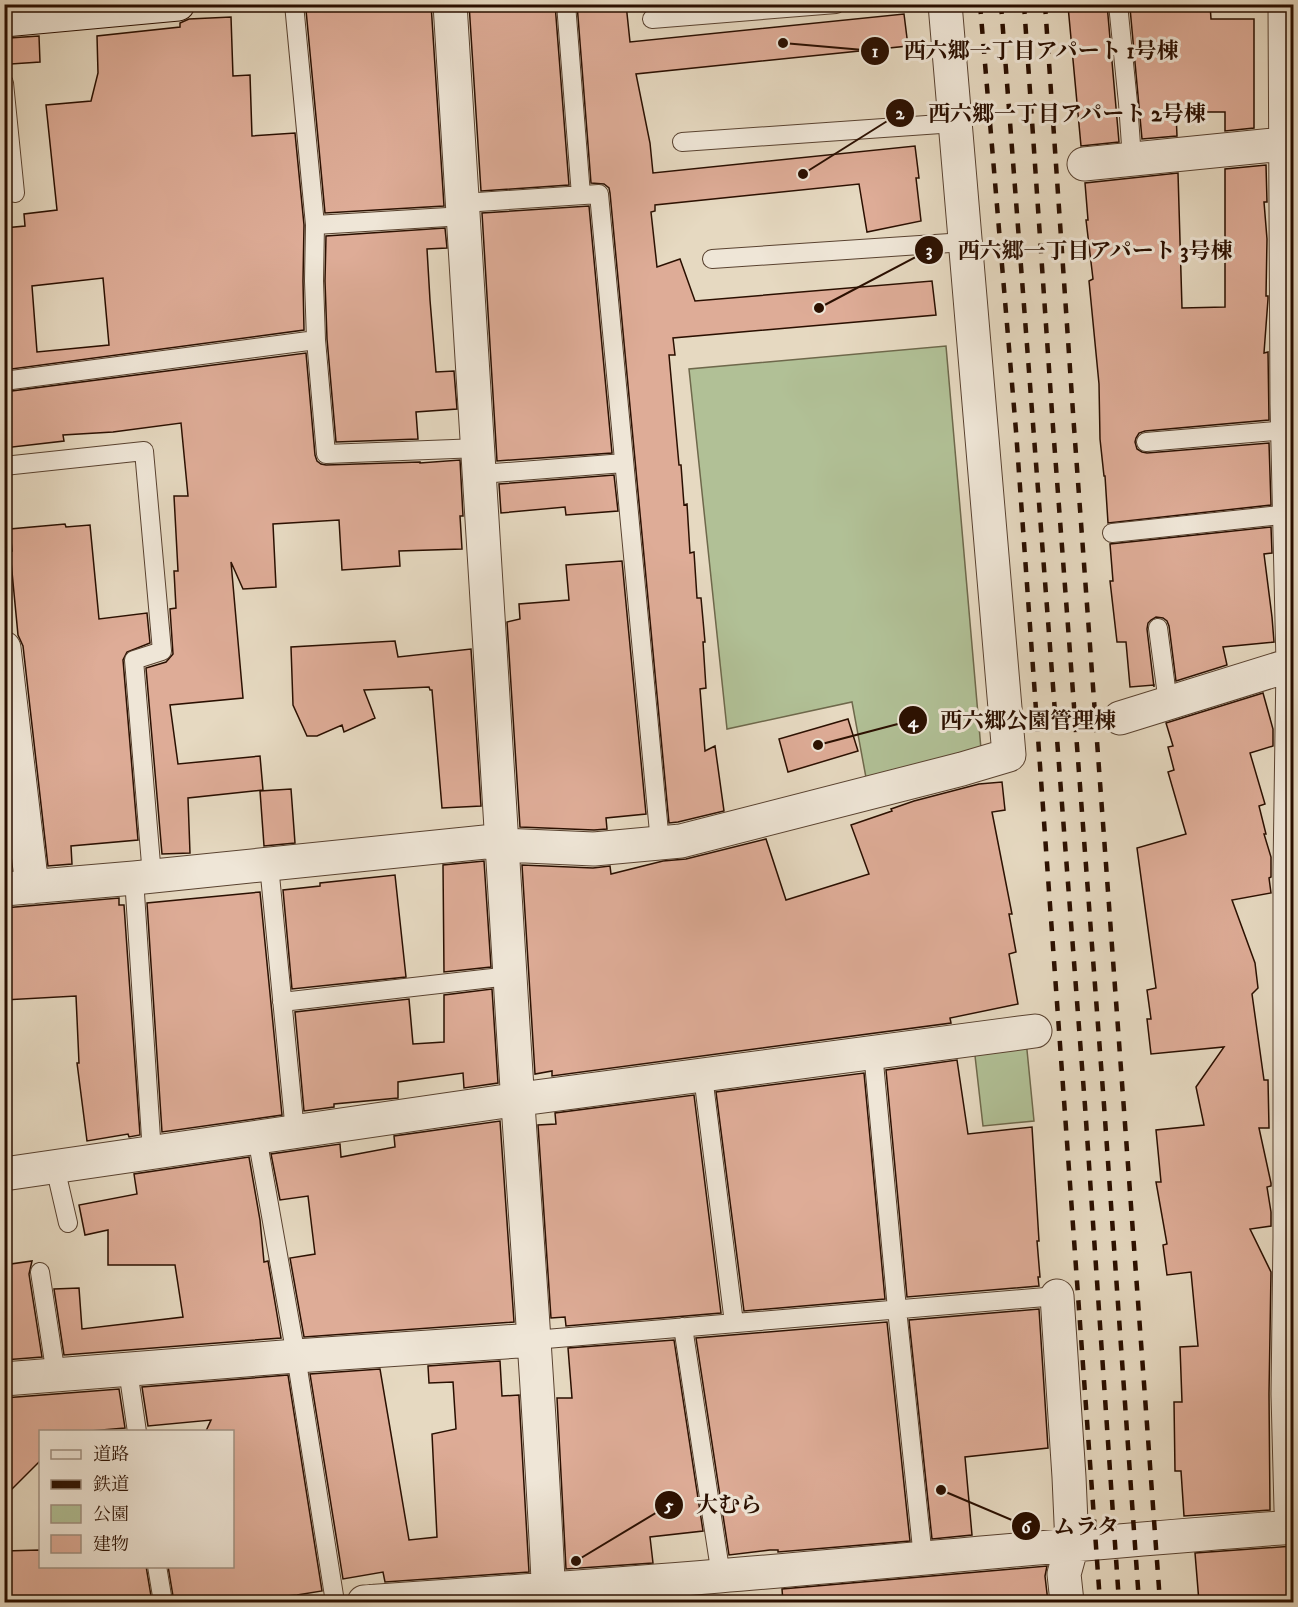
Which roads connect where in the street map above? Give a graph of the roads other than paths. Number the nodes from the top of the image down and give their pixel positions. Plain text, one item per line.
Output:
1 (178, 4) edge
2 (294, 4) edge
3 (450, 4) edge
4 (566, 4) edge
5 (836, 4) edge
6 (945, 4) edge
7 (1118, 4) edge
8 (1285, 4) edge
9 (652, 19) dead end
10 (4, 20) edge
11 (4, 83) edge
12 (955, 123) junction
13 (682, 142) dead end
14 (1290, 143) edge
15 (1132, 159) junction
16 (1084, 164) dead end
17 (15, 193) dead end
18 (581, 195) junction
19 (463, 209) junction
20 (315, 225) junction
21 (965, 242) junction
22 (712, 260) dead end
23 (316, 340) junction
24 (4, 381) edge
25 (1289, 413) edge
26 (1146, 442) dead end
27 (480, 461) junction
28 (624, 463) junction
29 (4, 466) edge
30 (1290, 514) junction
31 (1112, 533) dead end
32 (1158, 628) dead end
33 (4, 648) edge
34 (1293, 664) edge
35 (1168, 703) junction
36 (1120, 718) dead end
37 (660, 843) junction
38 (503, 844) junction
39 (269, 865) junction
40 (143, 877) junction
41 (18, 888) edge
42 (510, 976) junction
43 (282, 1002) junction
44 (1035, 1031) dead end
45 (1291, 1044) edge
46 (873, 1052) junction
47 (703, 1076) junction
48 (518, 1100) junction
49 (295, 1132) junction
50 (257, 1137) junction
51 (152, 1153) junction
52 (33, 1166) edge
53 (68, 1223) dead end
54 (1292, 1236) edge
55 (40, 1272) dead end
56 (1057, 1296) joint
57 (897, 1309) junction
58 (734, 1323) junction
59 (683, 1327) junction
60 (534, 1340) junction
61 (296, 1356) junction
62 (128, 1370) junction
63 (56, 1375) junction
64 (4, 1379) edge
65 (137, 1430) edge
66 (1293, 1516) edge
67 (1293, 1527) edge
68 (1072, 1545) junction
69 (923, 1558) junction
70 (157, 1568) edge
71 (721, 1576) junction
72 (548, 1596) edge
73 (163, 1602) edge
74 (335, 1602) edge
75 (364, 1602) edge
76 (1067, 1602) edge

1 - 10 street
2 - 20 lane
3 - 19 street
4 - 18 lane
5 - 9 lane
6 - 12 street
7 - 15 lane
8 - 14 street
11 - 17 lane
12 - 13 lane
12 - 21 street
14 - 15 street
14 - 25 street
15 - 16 street
18 - 19 lane
18 - 28 lane
19 - 20 lane
19 - 27 street
20 - 23 lane
21 - 22 lane
21 - 37 street
23 - 24 lane
23 - 27 lane
25 - 26 lane
25 - 30 street
27 - 28 lane
27 - 38 street
28 - 37 lane
29 - 40 lane
30 - 31 lane
30 - 34 street
32 - 35 lane
33 - 41 street
34 - 35 street
34 - 45 street
35 - 36 street
37 - 38 street
38 - 39 street
38 - 42 street
39 - 40 street
39 - 43 lane
40 - 41 street
40 - 51 lane
42 - 43 lane
42 - 48 street
43 - 49 lane
44 - 46 street
45 - 54 street
46 - 47 street
46 - 57 lane
47 - 48 street
47 - 58 lane
48 - 49 street
48 - 60 street
49 - 50 street
50 - 51 street
50 - 61 lane
51 - 52 street
52 - 53 lane
54 - 66 street
55 - 63 lane
56 - 57 lane
56 - 68 street
57 - 58 lane
57 - 69 lane
58 - 59 lane
59 - 60 lane
59 - 71 lane
60 - 61 street
60 - 72 street
61 - 62 street
61 - 74 lane
62 - 63 street
62 - 65 lane
63 - 64 street
67 - 68 street
68 - 69 street
68 - 76 street
69 - 71 street
70 - 73 lane
71 - 72 street
72 - 75 street

